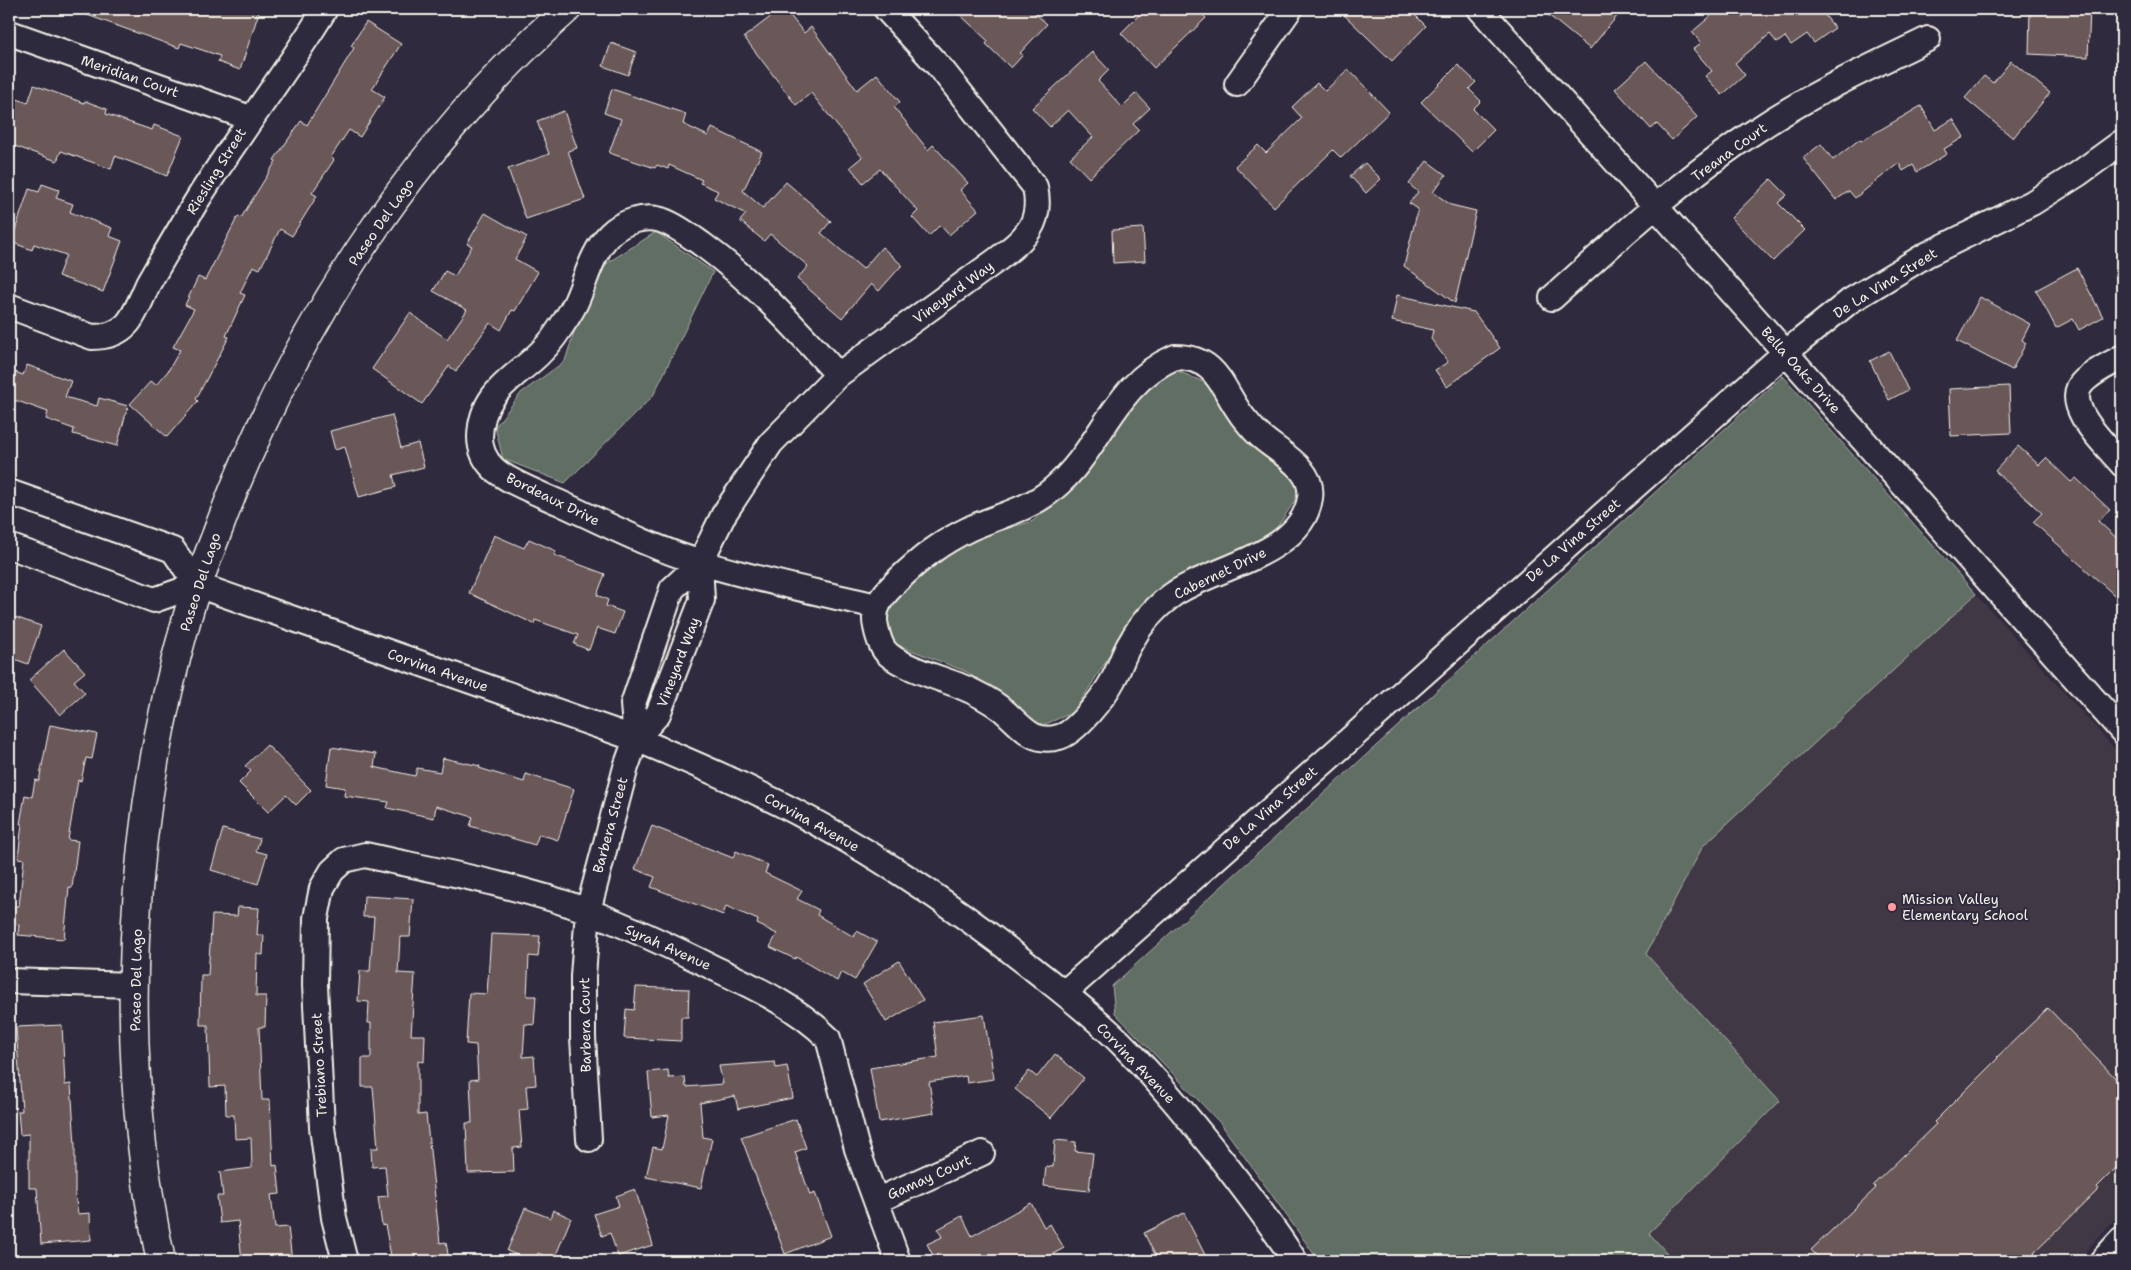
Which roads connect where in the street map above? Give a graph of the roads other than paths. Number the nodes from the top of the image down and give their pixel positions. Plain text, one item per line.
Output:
1 (325, 9) edge
2 (567, 9) edge
3 (886, 9) edge
4 (1290, 9) edge
5 (1480, 9) edge
6 (10, 33) dead end
7 (1928, 39) dead end
8 (1236, 84) dead end
9 (250, 118) junction
10 (2122, 142) edge
11 (1657, 206) junction
12 (1552, 298) dead end
13 (9, 306) edge
14 (1785, 352) junction
15 (2122, 357) edge
16 (838, 375) junction
17 (2122, 464) edge
18 (9, 492) edge
19 (9, 546) edge
20 (700, 563) junction
21 (198, 585) junction
22 (876, 606) junction
23 (2122, 731) edge
24 (636, 739) junction
25 (332, 871) joint
26 (588, 911) junction
27 (9, 981) edge
28 (133, 986) junction
29 (1064, 993) junction
30 (589, 1139) dead end
31 (982, 1153) dead end
32 (876, 1201) junction
33 (2122, 1239) edge
34 (161, 1261) edge
35 (345, 1261) edge
36 (898, 1261) edge
37 (1294, 1261) edge
38 (2102, 1261) edge

1 - 9 street, Riesling Street
2 - 21 street, Paseo Del Lago
3 - 16 street, Vineyard Way
4 - 8 street
5 - 11 street, Bella Oaks Drive
6 - 9 street, Meridian Court
7 - 11 street, Treana Court
9 - 13 street, Riesling Street
10 - 14 street, De La Vina Street
11 - 12 street, Treana Court
11 - 14 street, Bella Oaks Drive
14 - 23 street, Bella Oaks Drive
14 - 29 street, De La Vina Street
15 - 17 street
16 - 20 street, Vineyard Way
16 - 20 street, Bordeaux Drive
18 - 21 street
19 - 21 street
20 - 22 street, Bordeaux Drive
20 - 24 street, Vineyard Way
20 - 24 street, Vineyard Way
21 - 24 street, Corvina Avenue
21 - 28 street, Paseo Del Lago
22 - 22 street, Cabernet Drive
24 - 26 street, Barbera Street
24 - 29 street, Corvina Avenue
25 - 26 street, Syrah Avenue
25 - 35 street, Trebiano Street
26 - 30 street, Barbera Court
26 - 32 street, Syrah Avenue
27 - 28 street
28 - 34 street, Paseo Del Lago
29 - 37 street, Corvina Avenue
31 - 32 street, Gamay Court
32 - 36 street, Syrah Avenue
33 - 38 street

